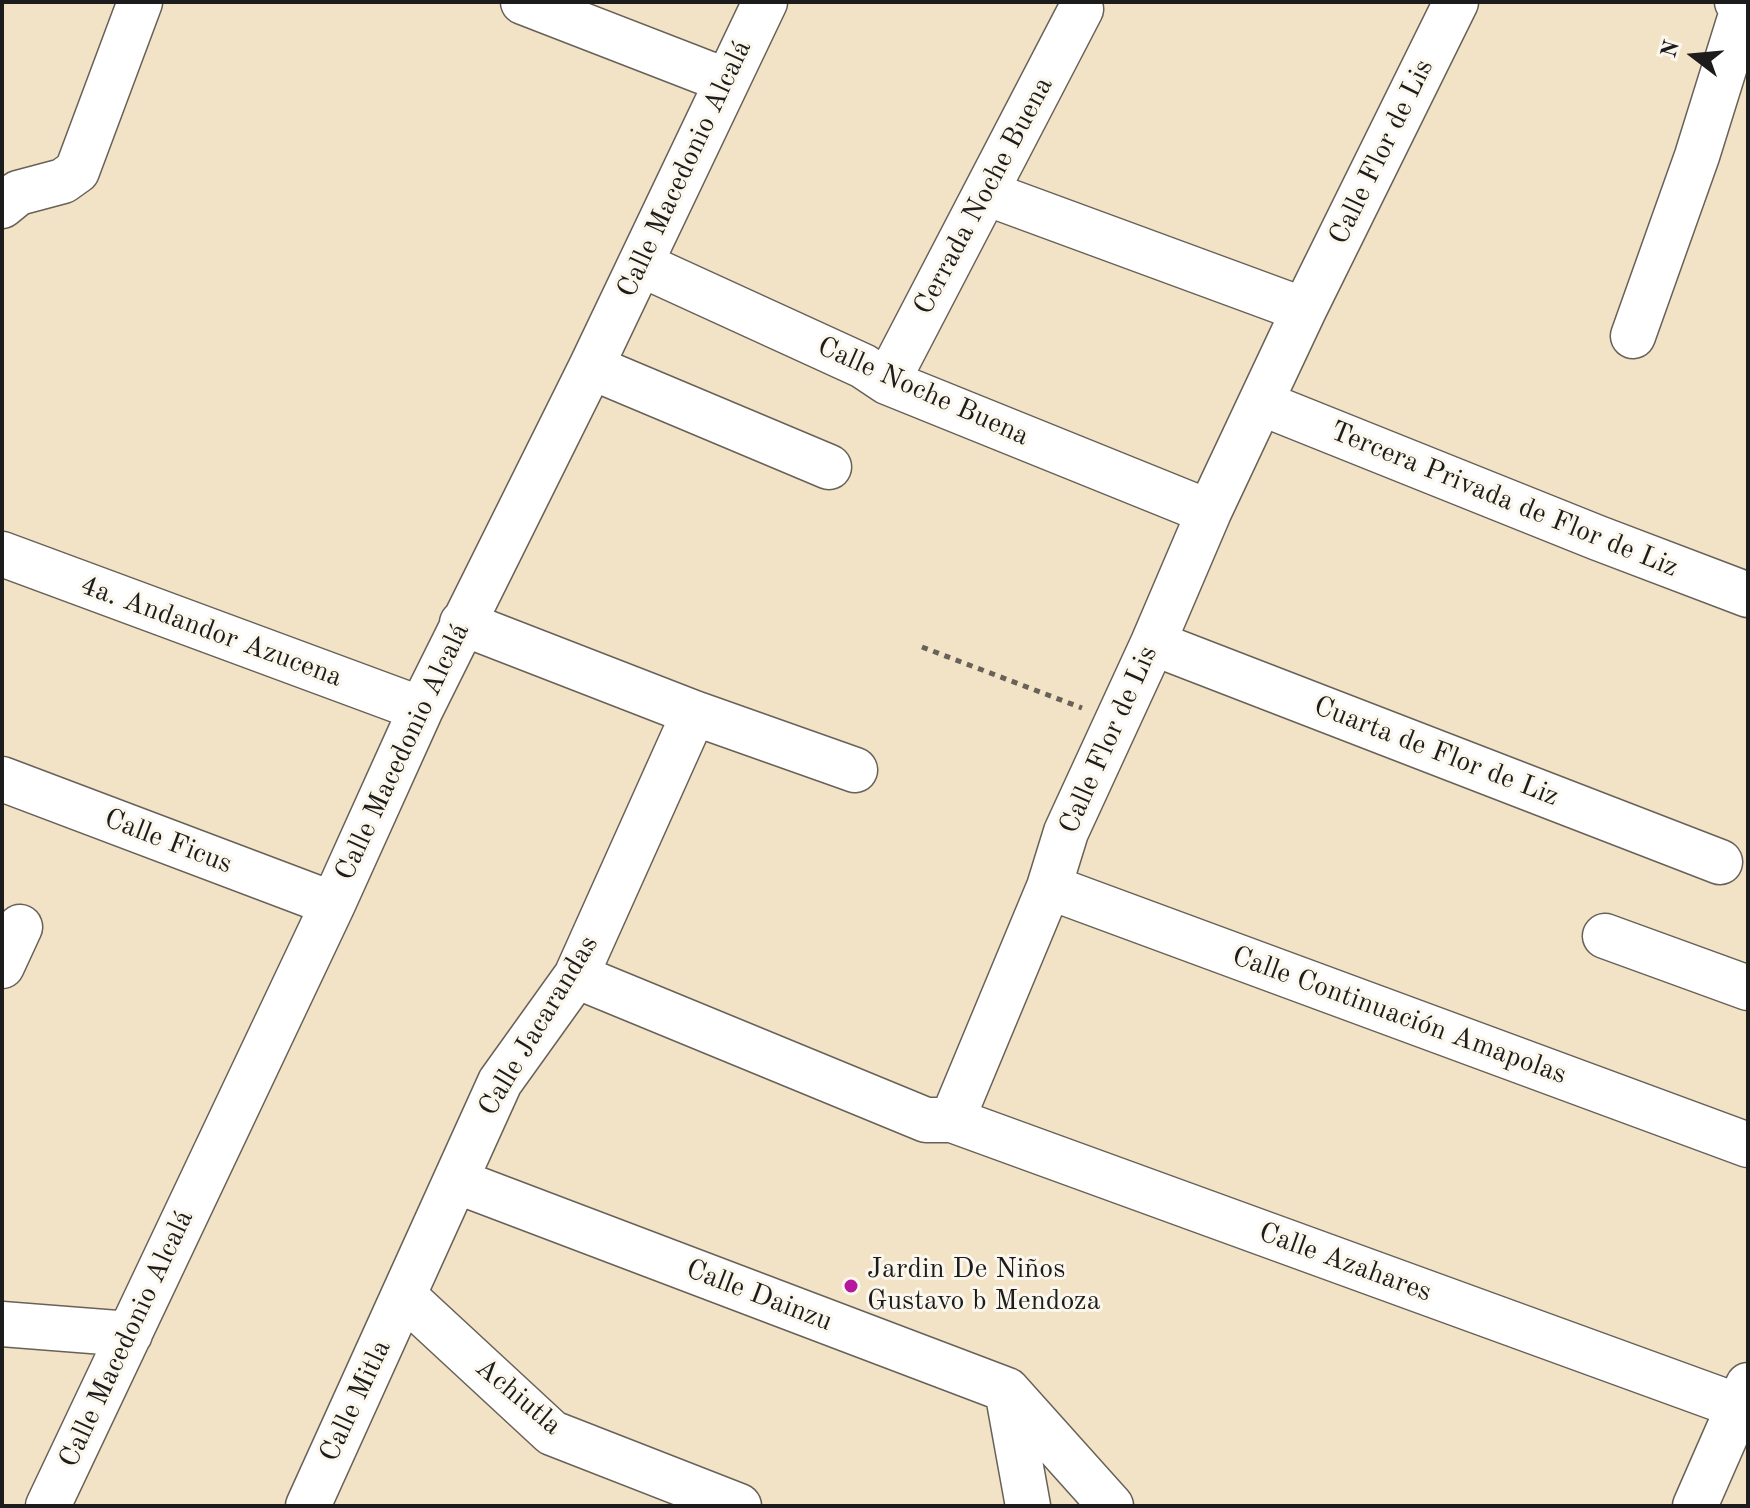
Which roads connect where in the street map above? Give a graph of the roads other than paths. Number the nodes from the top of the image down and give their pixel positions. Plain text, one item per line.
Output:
1 (140, 2) edge
2 (523, 2) edge
3 (765, 2) edge
4 (1456, 2) edge
5 (1737, 2) edge
6 (1081, 9) dead end
7 (727, 81) junction
8 (986, 193) junction
9 (2, 206) edge
10 (640, 264) junction
11 (1304, 310) junction
12 (1633, 336) dead end
13 (591, 367) junction
14 (887, 382) junction
15 (1261, 403) junction
16 (829, 467) dead end
17 (1209, 512) junction
18 (2, 554) edge
19 (1748, 595) edge
20 (462, 623) junction
21 (1153, 643) junction
22 (421, 709) junction
23 (694, 713) junction
24 (855, 770) dead end
25 (2, 779) edge
26 (1720, 862) dead end
27 (1049, 887) junction
28 (333, 904) junction
29 (20, 927) dead end
30 (1605, 936) dead end
31 (2, 966) edge
32 (576, 976) junction
33 (1748, 988) edge
34 (952, 1120) junction
35 (1748, 1145) edge
36 (456, 1181) junction
37 (404, 1296) junction
38 (2, 1324) edge
39 (130, 1334) junction
40 (1007, 1390) junction
41 (1743, 1396) edge
42 (1731, 1470) edge
43 (48, 1506) edge
44 (308, 1506) edge
45 (739, 1506) edge
46 (1028, 1506) edge
47 (1111, 1506) edge
48 (1695, 1506) edge

1 - 9 street
2 - 7 street
3 - 7 street, Calle Macedonio Alcalá
4 - 11 street, Calle Flor de Lis
5 - 12 street
6 - 8 street, Cerrada Noche Buena
7 - 10 street, Calle Macedonio Alcalá
8 - 11 street
8 - 14 street, Cerrada Noche Buena
10 - 13 street, Calle Macedonio Alcalá
10 - 14 street, Calle Noche Buena
11 - 15 street, Calle Flor de Lis
13 - 16 street
13 - 20 street, Calle Macedonio Alcalá
14 - 17 street, Calle Noche Buena
15 - 17 street, Calle Flor de Lis
15 - 19 street, Tercera Privada de Flor de Liz
17 - 21 street, Calle Flor de Lis
18 - 22 street, 4a. Andandor Azucena
20 - 22 street, Calle Macedonio Alcalá
20 - 23 street
21 - 26 street, Cuarta de Flor de Liz
21 - 27 street, Calle Flor de Lis
22 - 28 street, Calle Macedonio Alcalá
23 - 24 street
23 - 32 street, Calle Jacarandas
25 - 28 street, Calle Ficus
27 - 34 street, Calle Flor de Lis
27 - 35 street, Calle Continuación Amapolas
28 - 39 street, Calle Macedonio Alcalá
29 - 31 street
30 - 33 street
32 - 34 street
32 - 36 street, Calle Jacarandas
34 - 41 street, Calle Azahares
36 - 37 street, Calle Jacarandas
36 - 40 street, Calle Dainzu
37 - 44 street, Calle Mitla
37 - 45 street, Achiutla
38 - 39 street
39 - 43 street, Calle Macedonio Alcalá
40 - 46 street
40 - 47 street, Calle Dainzu
41 - 42 street
42 - 48 street

